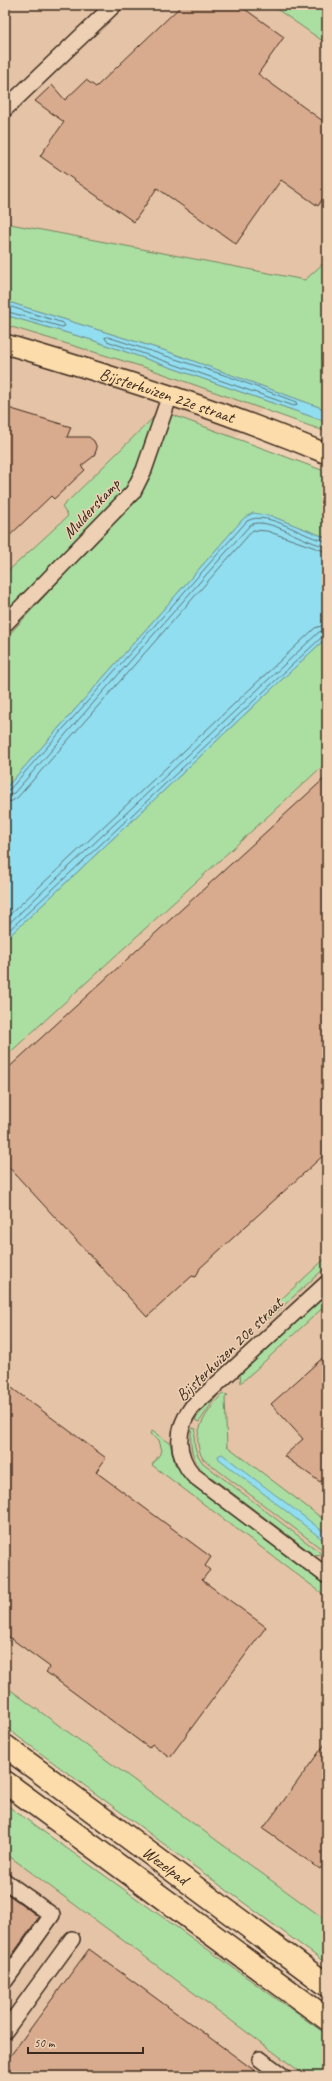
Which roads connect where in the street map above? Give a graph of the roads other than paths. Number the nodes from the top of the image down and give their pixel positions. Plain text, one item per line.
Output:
1 (114, 5) edge
2 (5, 109) edge
3 (5, 344) edge
4 (170, 395) junction
5 (327, 454) edge
6 (5, 624) edge
7 (327, 1283) edge
8 (327, 1576) edge
9 (5, 1746) edge
10 (5, 1782) edge
11 (5, 1881) edge
12 (72, 1939) dead end
13 (5, 1981) edge
14 (327, 1985) edge
15 (327, 2019) edge
16 (5, 2030) edge
17 (260, 2059) dead end
18 (283, 2076) edge

1 - 2 street
3 - 4 main road, Bijsterhuizen 22e straat
4 - 5 main road, Bijsterhuizen 22e straat
4 - 6 street, Mulderskamp
7 - 8 street, Bijsterhuizen 20e straat
9 - 14 highway, Wezelpad
10 - 15 highway, Wezelpad
11 - 13 street
12 - 16 street
17 - 18 street

